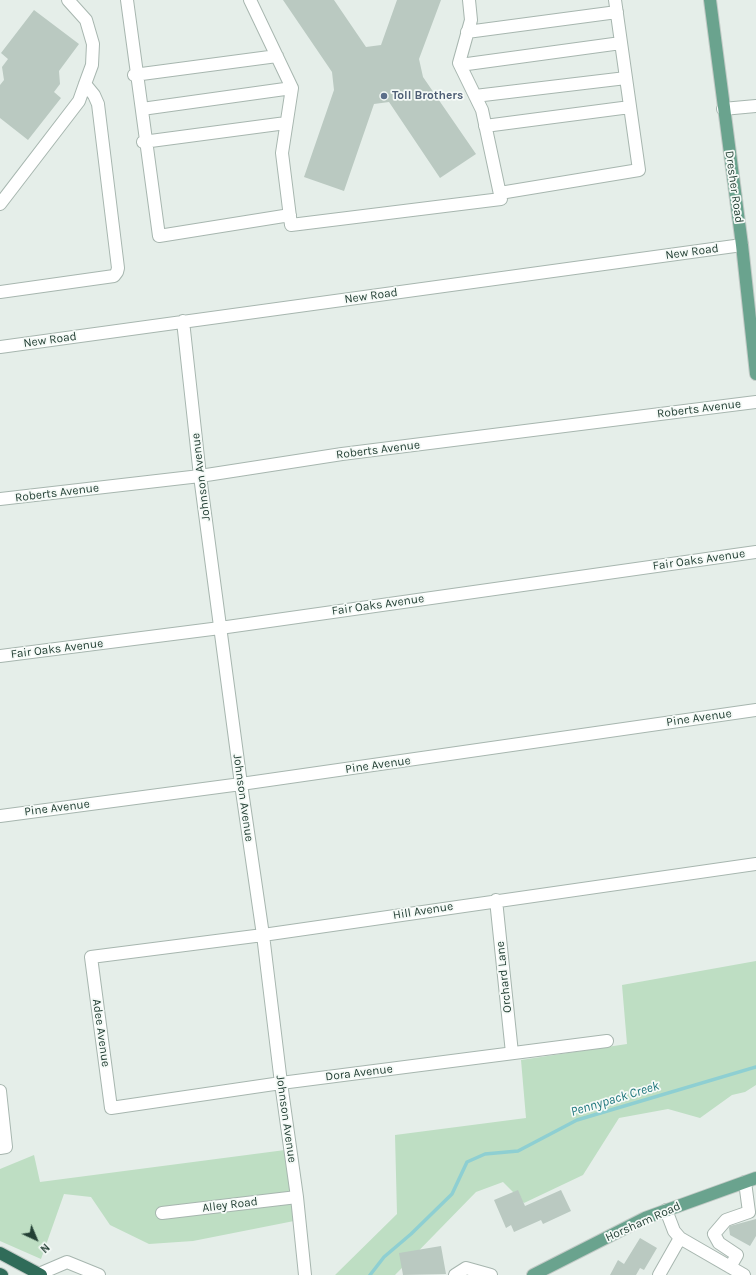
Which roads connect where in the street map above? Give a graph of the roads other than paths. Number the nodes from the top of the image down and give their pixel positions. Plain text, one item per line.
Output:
1 (68, 0) edge
2 (127, 0) edge
3 (250, 0) edge
4 (469, 0) edge
5 (710, 0) edge
6 (616, 6) edge
7 (467, 32) junction
8 (621, 43) junction
9 (277, 56) junction
10 (460, 65) junction
11 (136, 75) junction
12 (626, 78) junction
13 (85, 84) junction
14 (292, 88) junction
15 (475, 96) junction
16 (756, 106) edge
17 (630, 107) junction
18 (142, 109) junction
19 (723, 109) junction
20 (286, 123) junction
21 (485, 126) junction
22 (144, 142) junction
23 (500, 193) junction
24 (0, 204) edge
25 (290, 215) junction
26 (742, 245) junction
27 (0, 292) edge
28 (183, 321) junction
29 (0, 347) edge
30 (755, 347) edge
31 (756, 374) edge
32 (756, 402) edge
33 (200, 476) junction
34 (0, 500) edge
35 (756, 552) edge
36 (220, 628) junction
37 (0, 656) edge
38 (756, 710) edge
39 (241, 784) junction
40 (0, 816) edge
41 (756, 864) edge
42 (496, 900) junction
43 (263, 935) junction
44 (90, 957) joint
45 (607, 1041) dead end
46 (512, 1053) junction
47 (281, 1083) junction
48 (0, 1090) edge
49 (111, 1108) joint
50 (0, 1148) edge
51 (750, 1180) edge
52 (297, 1197) junction
53 (666, 1210) junction
54 (162, 1213) dead end
55 (680, 1238) junction
56 (0, 1253) edge
57 (730, 1267) junction
58 (550, 1271) edge
59 (40, 1275) edge
60 (99, 1275) edge
61 (305, 1275) edge
62 (455, 1275) edge
63 (491, 1275) edge
64 (533, 1275) edge
65 (659, 1275) edge
66 (744, 1275) edge

1 - 13 street
2 - 11 street
3 - 9 street
4 - 7 street
5 - 19 main road, Dresher Road
6 - 7 street
6 - 8 street
7 - 10 street
8 - 10 street
8 - 12 street
9 - 11 street
9 - 14 street
10 - 15 street
11 - 18 street
12 - 15 street
12 - 17 street
13 - 24 street
13 - 27 street
14 - 18 street
14 - 20 street
15 - 21 street
16 - 19 street
17 - 21 street
17 - 23 street
18 - 22 street
19 - 26 main road, Dresher Road
20 - 22 street
20 - 25 street
21 - 23 street
22 - 25 street
23 - 25 street
26 - 28 street, New Road
26 - 30 main road, Dresher Road
28 - 29 street, New Road
28 - 33 street, Johnson Avenue
30 - 31 main road, Dresher Road
32 - 33 street, Roberts Avenue
33 - 34 street, Roberts Avenue
33 - 36 street, Johnson Avenue
35 - 36 street, Fair Oaks Avenue
36 - 37 street, Fair Oaks Avenue
36 - 39 street, Johnson Avenue
38 - 39 street, Pine Avenue
39 - 40 street, Pine Avenue
39 - 43 street, Johnson Avenue
41 - 42 street, Hill Avenue
42 - 43 street, Hill Avenue
42 - 46 street, Orchard Lane
43 - 44 street, Hill Avenue
43 - 47 street, Johnson Avenue
44 - 49 street, Adee Avenue
45 - 46 street, Dora Avenue
46 - 47 street, Dora Avenue
47 - 49 street, Dora Avenue
47 - 52 street, Johnson Avenue
48 - 50 street
51 - 53 main road, Horsham Road
51 - 57 street
52 - 54 street, Alley Road
52 - 61 street, Johnson Avenue
53 - 55 street
53 - 58 main road, Horsham Road
55 - 57 street
55 - 65 street
56 - 59 highway
57 - 66 street
58 - 64 main road, Horsham Road
59 - 60 street
62 - 63 street

